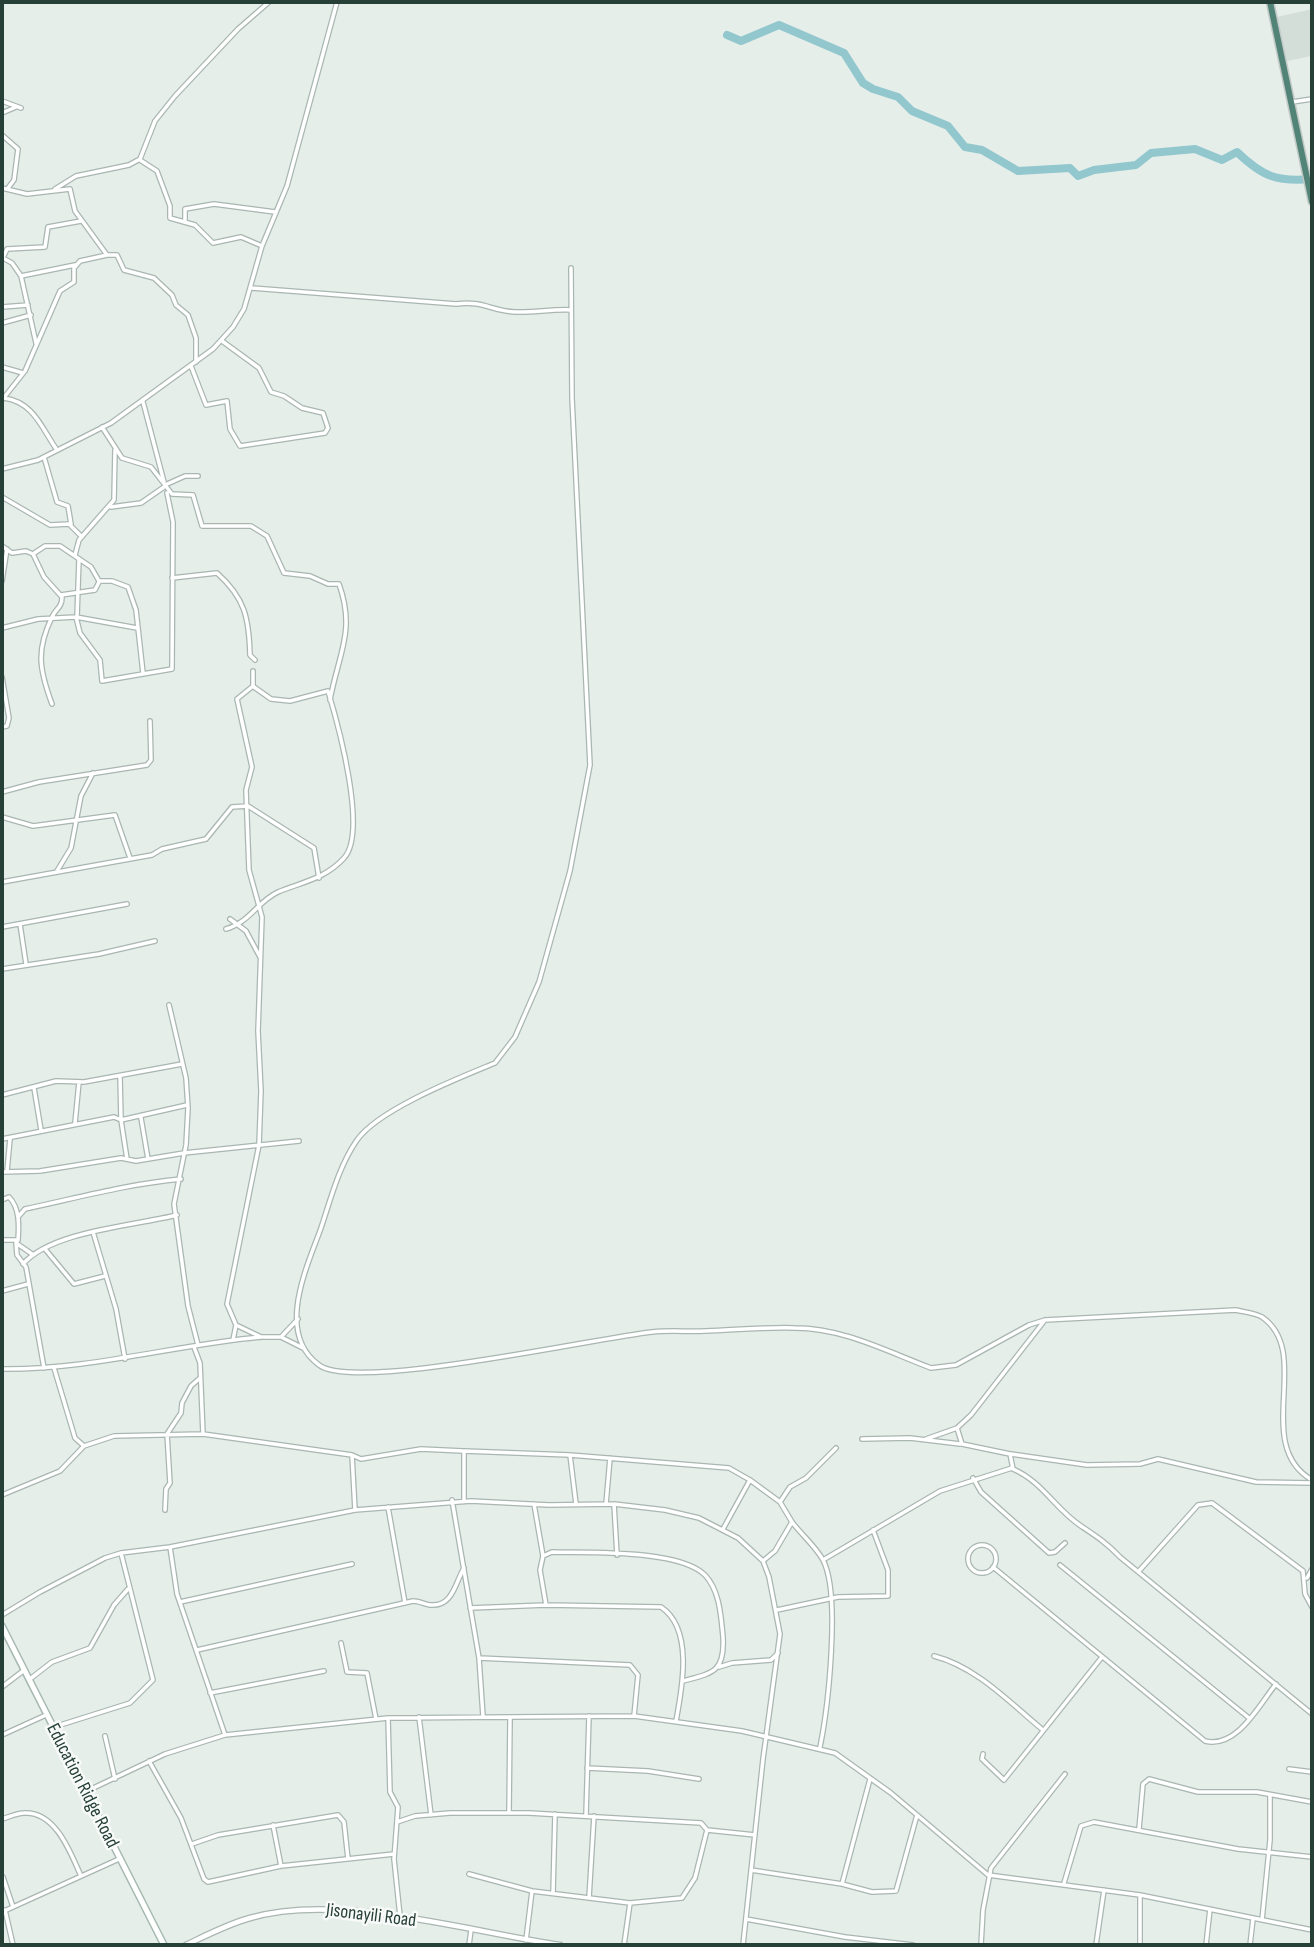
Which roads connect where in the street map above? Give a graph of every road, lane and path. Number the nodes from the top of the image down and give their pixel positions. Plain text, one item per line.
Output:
1 (269, 2) edge
2 (337, 2) edge
3 (1270, 2) edge
4 (1312, 99) edge
5 (2, 101) edge
6 (1289, 103) junction
7 (2, 113) edge
8 (2, 135) edge
9 (140, 159) junction
10 (71, 178) junction
11 (2, 188) edge
12 (8, 188) junction
13 (71, 189) junction
14 (53, 190) junction
15 (1312, 202) edge
16 (275, 212) junction
17 (184, 220) junction
18 (81, 221) junction
19 (262, 246) junction
20 (107, 255) junction
21 (3, 257) edge
22 (78, 264) junction
23 (571, 268) dead end
24 (21, 276) junction
25 (252, 288) junction
26 (28, 305) junction
27 (2, 307) edge
28 (570, 310) junction
29 (31, 315) junction
30 (2, 323) edge
31 (222, 341) junction
32 (37, 345) junction
33 (196, 362) junction
34 (191, 366) junction
35 (2, 367) edge
36 (24, 373) junction
37 (3, 399) edge
38 (142, 401) junction
39 (102, 427) junction
40 (115, 449) junction
41 (57, 450) junction
42 (44, 457) junction
43 (2, 469) edge
44 (198, 476) dead end
45 (165, 488) junction
46 (2, 497) edge
47 (111, 507) junction
48 (71, 526) junction
49 (82, 537) junction
50 (2, 546) edge
51 (7, 549) junction
52 (33, 554) junction
53 (77, 557) junction
54 (172, 579) junction
55 (99, 581) junction
56 (2, 583) edge
57 (76, 591) junction
58 (61, 595) junction
59 (52, 617) junction
60 (77, 617) junction
61 (2, 628) edge
62 (137, 628) junction
63 (255, 660) dead end
64 (253, 671) dead end
65 (143, 673) junction
66 (2, 677) edge
67 (253, 686) junction
68 (330, 700) junction
69 (52, 704) dead end
70 (150, 721) dead end
71 (2, 727) edge
72 (93, 773) junction
73 (2, 792) edge
74 (248, 806) junction
75 (2, 817) edge
76 (75, 820) junction
77 (130, 859) junction
78 (57, 871) junction
79 (320, 878) junction
80 (2, 882) edge
81 (127, 904) dead end
82 (260, 908) junction
83 (230, 919) dead end
84 (20, 923) junction
85 (239, 923) junction
86 (2, 927) edge
87 (226, 929) dead end
88 (155, 941) dead end
89 (261, 958) junction
90 (26, 964) junction
91 (2, 969) edge
92 (169, 1005) dead end
93 (183, 1063) junction
94 (120, 1076) junction
95 (79, 1082) junction
96 (34, 1088) junction
97 (2, 1095) edge
98 (187, 1105) junction
99 (141, 1118) junction
100 (121, 1120) junction
101 (75, 1123) junction
102 (41, 1130) junction
103 (2, 1139) edge
104 (10, 1139) junction
105 (299, 1141) dead end
106 (259, 1145) junction
107 (184, 1153) junction
108 (127, 1159) junction
109 (148, 1159) junction
110 (5, 1172) edge
111 (181, 1179) junction
112 (2, 1200) edge
113 (177, 1215) junction
114 (18, 1217) junction
115 (93, 1232) junction
116 (2, 1240) edge
117 (17, 1242) junction
118 (45, 1249) junction
119 (33, 1255) junction
120 (23, 1264) junction
121 (106, 1276) junction
122 (28, 1284) junction
123 (2, 1291) edge
124 (298, 1319) junction
125 (1045, 1320) junction
126 (236, 1325) junction
127 (261, 1337) junction
128 (281, 1337) junction
129 (233, 1339) junction
130 (196, 1346) junction
131 (303, 1348) junction
132 (125, 1359) junction
133 (2, 1368) edge
134 (44, 1368) junction
135 (54, 1368) junction
136 (200, 1378) junction
137 (957, 1428) junction
138 (167, 1434) junction
139 (203, 1434) junction
140 (862, 1439) dead end
141 (926, 1439) junction
142 (77, 1441) junction
143 (962, 1444) junction
144 (84, 1446) junction
145 (836, 1448) dead end
146 (80, 1451) junction
147 (464, 1451) junction
148 (1010, 1454) junction
149 (352, 1455) junction
150 (570, 1455) junction
151 (610, 1458) junction
152 (1013, 1468) junction
153 (973, 1478) junction
154 (750, 1480) junction
155 (1312, 1482) edge
156 (2, 1496) edge
157 (452, 1500) junction
158 (464, 1500) junction
159 (780, 1502) junction
160 (534, 1504) junction
161 (576, 1504) junction
162 (607, 1504) junction
163 (614, 1504) junction
164 (388, 1507) junction
165 (165, 1510) dead end
166 (355, 1510) junction
167 (792, 1522) junction
168 (723, 1529) junction
169 (873, 1530) junction
170 (1065, 1543) dead end
171 (170, 1547) junction
172 (121, 1553) junction
173 (617, 1555) junction
174 (543, 1556) junction
175 (823, 1560) junction
176 (763, 1561) junction
177 (352, 1564) dead end
178 (1060, 1565) dead end
179 (993, 1567) junction
180 (464, 1568) junction
181 (1312, 1569) edge
182 (1139, 1571) junction
183 (1305, 1580) junction
184 (128, 1589) junction
185 (831, 1598) junction
186 (180, 1602) junction
187 (405, 1604) junction
188 (546, 1605) junction
189 (1312, 1607) edge
190 (470, 1608) junction
191 (777, 1610) junction
192 (2, 1615) edge
193 (2, 1626) edge
194 (341, 1643) dead end
195 (197, 1650) junction
196 (779, 1652) junction
197 (934, 1656) dead end
198 (1102, 1657) junction
199 (479, 1658) junction
200 (717, 1668) junction
201 (23, 1671) junction
202 (324, 1671) dead end
203 (28, 1681) junction
204 (682, 1681) junction
205 (1276, 1684) junction
206 (2, 1687) edge
207 (210, 1693) junction
208 (1312, 1714) edge
209 (46, 1715) junction
210 (589, 1716) junction
211 (634, 1716) junction
212 (419, 1717) junction
213 (483, 1717) junction
214 (388, 1718) junction
215 (1249, 1718) junction
216 (376, 1719) junction
217 (510, 1719) junction
218 (676, 1721) junction
219 (52, 1727) junction
220 (1043, 1730) junction
221 (2, 1735) edge
222 (225, 1735) junction
223 (105, 1736) dead end
224 (766, 1739) junction
225 (820, 1747) junction
226 (983, 1754) dead end
227 (149, 1760) junction
228 (587, 1768) junction
229 (1289, 1769) dead end
230 (1312, 1772) edge
231 (1065, 1774) dead end
232 (115, 1779) junction
233 (699, 1779) dead end
234 (870, 1779) junction
235 (85, 1792) junction
236 (1270, 1795) junction
237 (1312, 1802) edge
238 (509, 1813) junction
239 (555, 1814) junction
240 (431, 1815) junction
241 (917, 1815) junction
242 (586, 1816) junction
243 (594, 1816) junction
244 (2, 1818) edge
245 (397, 1822) junction
246 (273, 1825) junction
247 (1139, 1829) junction
248 (707, 1830) junction
249 (755, 1835) junction
250 (191, 1844) junction
251 (1269, 1853) junction
252 (394, 1854) junction
253 (1312, 1857) edge
254 (119, 1859) junction
255 (348, 1859) junction
256 (281, 1866) junction
257 (751, 1870) junction
258 (469, 1874) dead end
259 (988, 1875) junction
260 (2, 1877) edge
261 (82, 1877) junction
262 (1064, 1883) junction
263 (842, 1884) junction
264 (1104, 1889) junction
265 (532, 1891) junction
266 (553, 1893) junction
267 (1140, 1895) junction
268 (589, 1898) junction
269 (630, 1903) junction
270 (13, 1907) junction
271 (1210, 1909) junction
272 (4, 1911) edge
273 (400, 1917) junction
274 (746, 1919) junction
275 (1253, 1919) junction
276 (1262, 1920) junction
277 (471, 1930) junction
278 (1312, 1930) edge
279 (523, 1941) edge
280 (13, 1945) edge
281 (164, 1945) edge
282 (186, 1945) edge
283 (469, 1945) edge
284 (560, 1945) edge
285 (624, 1945) edge
286 (743, 1945) edge
287 (913, 1945) edge
288 (981, 1945) edge
289 (1096, 1945) edge
290 (1140, 1945) edge
291 (1206, 1945) edge
292 (1250, 1945) edge

1 - 9 street
2 - 16 street
3 - 6 highway
4 - 6 street
5 - 7 street
6 - 15 highway
8 - 12 street
9 - 10 street
9 - 17 street
10 - 13 street
10 - 14 street
11 - 12 street
12 - 14 street
13 - 14 street
13 - 18 street
16 - 17 street
16 - 19 street
17 - 19 street
18 - 20 street
18 - 21 street
19 - 25 street
20 - 22 street
20 - 33 street
21 - 24 street
22 - 24 street
22 - 32 street
23 - 28 street
24 - 26 street
25 - 28 street
25 - 31 street
26 - 27 street
26 - 29 street
28 - 124 street
29 - 30 street
29 - 32 street
31 - 33 street
31 - 34 street
32 - 36 street
33 - 34 street
34 - 38 street
35 - 36 street
36 - 37 street
37 - 41 street
38 - 39 street
38 - 45 street
39 - 40 street
39 - 41 street
40 - 45 street
40 - 47 street
41 - 42 street
42 - 43 street
42 - 48 street
44 - 45 street
45 - 47 street
45 - 54 street
45 - 68 street
46 - 48 street
47 - 49 street
48 - 49 street
49 - 53 street
50 - 51 street
51 - 52 street
51 - 56 street
52 - 53 street
52 - 58 street
53 - 55 street
53 - 57 street
54 - 63 street
54 - 65 street
55 - 57 street
55 - 62 street
57 - 58 street
57 - 60 street
58 - 59 street
59 - 60 street
59 - 61 street
59 - 69 street
60 - 62 street
60 - 65 street
62 - 65 street
64 - 67 street
66 - 71 street
67 - 68 street
67 - 74 street
68 - 79 street
70 - 72 street
72 - 73 street
72 - 76 street
74 - 77 street
74 - 79 street
74 - 82 street
75 - 76 street
76 - 77 street
76 - 78 street
77 - 78 street
78 - 80 street
79 - 82 street
81 - 84 street
82 - 85 street
82 - 89 street
83 - 85 street
84 - 86 street
84 - 90 street
85 - 87 street
85 - 89 street
88 - 90 street
89 - 106 street
90 - 91 street
92 - 93 street
93 - 94 street
93 - 98 street
94 - 95 street
94 - 100 street
95 - 96 street
95 - 101 street
96 - 97 street
96 - 102 street
98 - 99 street
98 - 107 street
99 - 100 street
99 - 109 street
100 - 101 street
100 - 108 street
101 - 102 street
102 - 104 street
103 - 104 street
104 - 110 street
105 - 106 street
106 - 107 street
106 - 126 street
107 - 109 street
107 - 111 street
108 - 109 street
108 - 110 street
111 - 113 street
111 - 114 street
112 - 114 street
113 - 115 street
113 - 130 street
114 - 117 street
115 - 118 street
115 - 121 street
116 - 117 street
117 - 119 street
117 - 120 street
118 - 119 street
118 - 121 street
119 - 120 street
120 - 122 street
121 - 132 street
122 - 123 street
122 - 134 street
124 - 128 street
124 - 131 street
125 - 131 street
125 - 137 street
125 - 155 street
126 - 127 street
126 - 129 street
127 - 128 street
127 - 129 street
128 - 131 street
129 - 130 street
130 - 132 street
130 - 136 street
132 - 135 street
133 - 134 street
134 - 135 street
135 - 142 street
136 - 138 street
136 - 139 street
137 - 141 street
137 - 143 street
138 - 139 street
138 - 144 street
138 - 165 street
139 - 149 street
140 - 141 street
141 - 143 street
142 - 144 street
142 - 146 street
143 - 148 street
144 - 146 street
145 - 159 street
146 - 156 street
147 - 149 street
147 - 150 street
147 - 158 street
148 - 152 street
148 - 155 street
149 - 166 street
150 - 151 street
150 - 161 street
151 - 154 street
151 - 162 street
152 - 153 street
152 - 182 street
153 - 169 street
153 - 170 street
154 - 159 street
154 - 168 street
157 - 158 street
157 - 164 street
157 - 180 street
158 - 160 street
159 - 167 street
160 - 161 street
160 - 174 street
161 - 162 street
162 - 163 street
163 - 168 street
163 - 173 street
164 - 166 street
164 - 187 street
166 - 171 street
167 - 175 street
167 - 176 street
168 - 176 street
169 - 175 street
169 - 185 street
171 - 172 street
171 - 186 street
172 - 184 street
172 - 192 street
173 - 174 street
173 - 200 street
174 - 188 street
175 - 185 street
176 - 191 street
177 - 186 street
178 - 215 street
179 - 179 street
179 - 198 street
180 - 187 street
180 - 190 street
181 - 183 street
182 - 183 street
182 - 205 street
183 - 189 street
184 - 203 street
184 - 219 street
185 - 191 street
185 - 225 street
186 - 195 street
187 - 195 street
188 - 190 street
188 - 204 street
190 - 199 street
191 - 196 street
193 - 201 main road, Education Ridge Road
194 - 216 street
195 - 207 street
196 - 200 street
196 - 224 street
197 - 220 street
198 - 215 street
198 - 220 street
199 - 211 street
199 - 213 street
200 - 204 street
201 - 203 main road, Education Ridge Road
201 - 206 street
202 - 207 street
203 - 209 main road, Education Ridge Road
204 - 218 street
205 - 208 street
205 - 215 street
207 - 222 street
209 - 219 main road, Education Ridge Road
209 - 221 street
210 - 211 street
210 - 217 street
210 - 228 street
211 - 218 street
212 - 213 street
212 - 214 street
212 - 240 street
213 - 217 street
214 - 216 street
214 - 245 street
216 - 222 street
217 - 238 street
218 - 224 street
219 - 235 main road, Education Ridge Road
220 - 226 street
222 - 227 street
223 - 232 street
224 - 225 street
224 - 249 street
225 - 234 street
227 - 232 street
227 - 250 street
228 - 233 street
228 - 242 street
229 - 230 street
231 - 259 street
232 - 235 street
234 - 241 street
234 - 263 street
235 - 254 main road, Education Ridge Road
236 - 237 street
236 - 247 street
236 - 251 street
238 - 239 street
238 - 240 street
239 - 242 street
239 - 266 street
240 - 245 street
241 - 259 street
241 - 263 street
242 - 243 street
243 - 248 street
243 - 268 street
244 - 261 street
245 - 252 street
246 - 250 street
246 - 255 street
246 - 256 street
247 - 251 street
247 - 262 street
248 - 249 street
248 - 269 street
249 - 257 street
250 - 256 street
251 - 253 street
251 - 276 street
252 - 255 street
252 - 273 street
254 - 261 street
254 - 281 main road, Education Ridge Road
255 - 256 street
257 - 263 street
257 - 274 street
258 - 265 street
259 - 262 street
259 - 288 street
260 - 270 street
261 - 270 street
262 - 264 street
264 - 267 street
264 - 289 street
265 - 266 street
265 - 279 street
266 - 268 street
267 - 271 street
267 - 290 street
268 - 269 street
269 - 285 street
270 - 272 street
271 - 275 street
271 - 291 street
272 - 280 street
273 - 277 street, Jisonayili Road
273 - 282 street, Jisonayili Road
274 - 286 street
274 - 287 street
275 - 276 street
275 - 292 street
276 - 278 street
277 - 279 street, Jisonayili Road
277 - 283 street
279 - 284 street, Jisonayili Road

